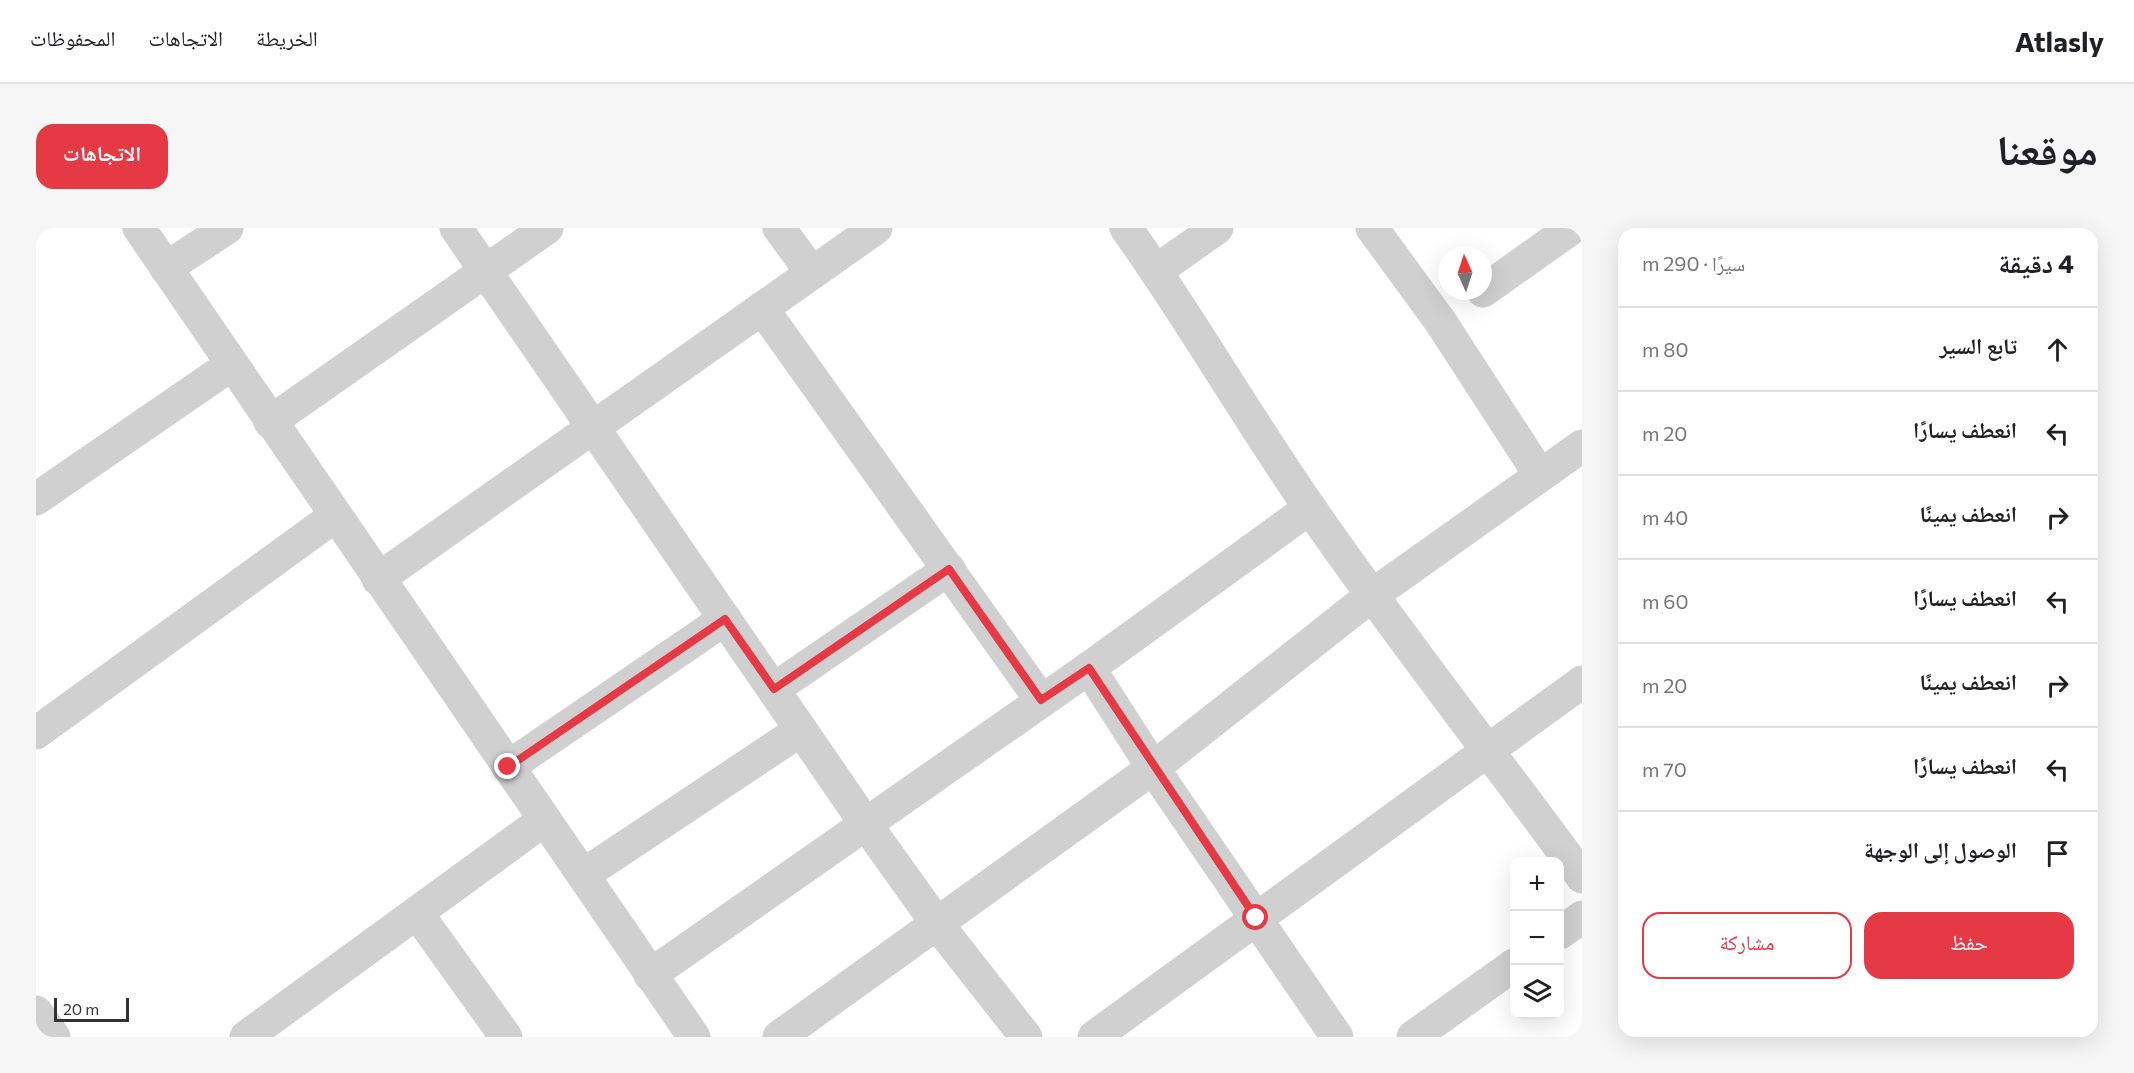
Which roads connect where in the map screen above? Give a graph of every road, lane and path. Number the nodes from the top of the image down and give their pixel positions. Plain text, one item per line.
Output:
1 (138, 228) edge
2 (227, 228) edge
3 (456, 228) edge
4 (547, 228) edge
5 (779, 228) edge
6 (876, 228) edge
7 (1126, 228) edge
8 (1218, 228) edge
9 (1372, 228) edge
10 (1572, 228) edge
11 (166, 268) junction
12 (484, 270) junction
13 (1156, 271) junction
14 (812, 273) junction
15 (1492, 285) edge
16 (1470, 300) edge
17 (762, 308) junction
18 (1440, 321) junction
19 (231, 365) junction
20 (270, 422) junction
21 (594, 427) junction
22 (1582, 446) edge
23 (1540, 475) junction
24 (36, 499) edge
25 (1310, 508) junction
26 (335, 516) junction
27 (949, 569) junction
28 (378, 579) junction
29 (1371, 596) junction
30 (725, 619) junction
31 (1089, 668) junction
32 (1582, 682) edge
33 (774, 689) junction
34 (1041, 700) junction
35 (801, 730) junction
36 (36, 733) edge
37 (1490, 750) junction
38 (508, 767) junction
39 (1153, 768) junction
40 (544, 820) junction
41 (864, 823) junction
42 (583, 875) junction
43 (1582, 878) edge
44 (417, 913) junction
45 (1582, 917) edge
46 (1256, 918) junction
47 (938, 925) junction
48 (1564, 930) edge
49 (1510, 969) edge
50 (650, 975) junction
51 (36, 1012) edge
52 (54, 1037) edge
53 (246, 1037) edge
54 (506, 1037) edge
55 (694, 1037) edge
56 (779, 1037) edge
57 (1026, 1037) edge
58 (1094, 1037) edge
59 (1337, 1037) edge
60 (1413, 1037) edge

1 - 11 street
2 - 11 street
3 - 12 street
4 - 12 street
5 - 14 street
6 - 14 street
7 - 13 street
8 - 13 street
9 - 18 street
10 - 15 street
11 - 19 street
12 - 20 street
12 - 21 street
13 - 25 street
14 - 17 street
16 - 18 street
17 - 21 street
17 - 27 street
18 - 23 street
19 - 20 street
19 - 24 street
20 - 26 street
21 - 28 street
21 - 30 street
22 - 23 street
23 - 29 street
25 - 29 street
25 - 31 street
26 - 28 street
26 - 36 street
27 - 33 street
27 - 34 street
28 - 38 street
29 - 37 street
29 - 39 street
30 - 33 street
30 - 38 street
31 - 34 street
31 - 39 street
32 - 37 street
33 - 35 street
34 - 41 street
35 - 41 street
35 - 42 street
37 - 43 street
37 - 46 street
38 - 40 street
39 - 46 street
39 - 47 street
40 - 42 street
40 - 44 street
41 - 47 street
41 - 50 street
42 - 50 street
44 - 53 street
44 - 54 street
45 - 48 street
46 - 58 street
46 - 59 street
47 - 56 street
47 - 57 street
49 - 60 street
50 - 55 street
51 - 52 street

